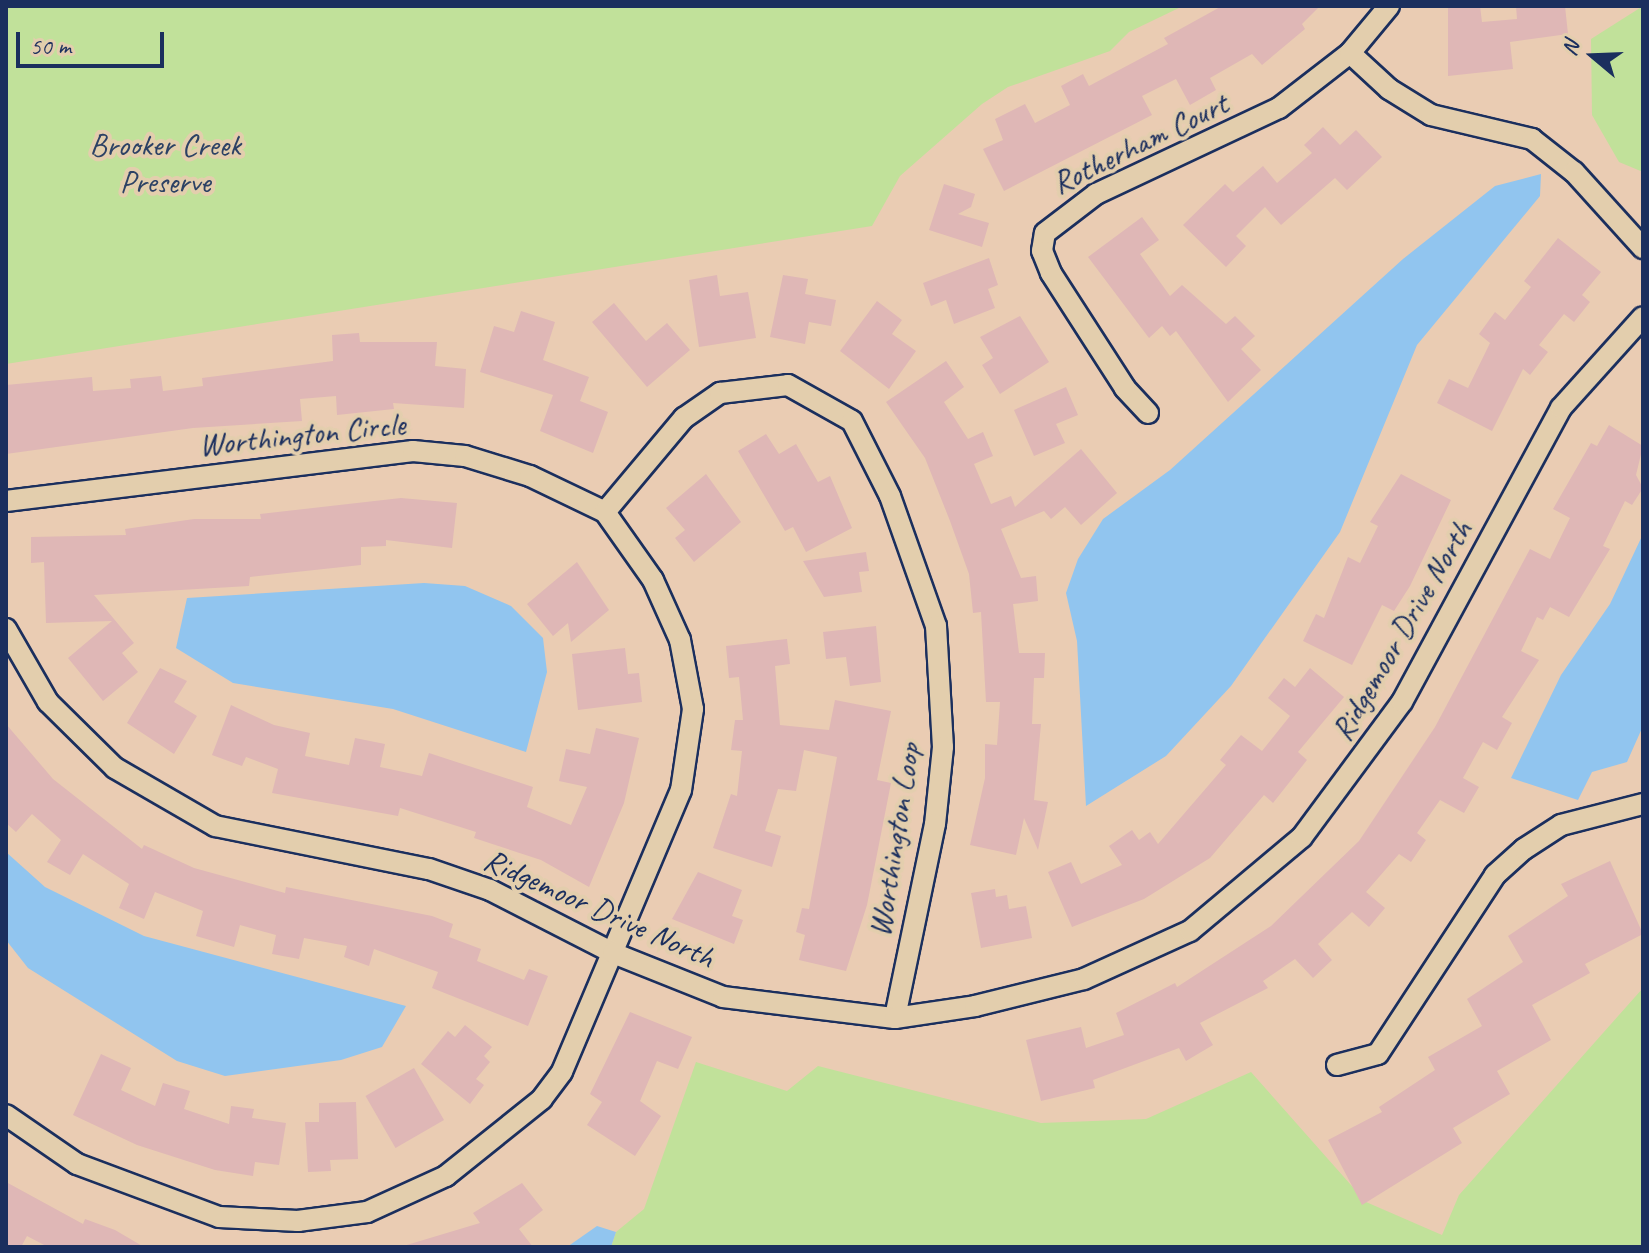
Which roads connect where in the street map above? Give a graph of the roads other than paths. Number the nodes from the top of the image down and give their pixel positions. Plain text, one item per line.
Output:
1 (1389, 6) edge
2 (1350, 53) junction
3 (1643, 248) edge
4 (1643, 317) edge
5 (1148, 413) dead end
6 (6, 501) edge
7 (605, 512) junction
8 (6, 629) edge
9 (1643, 804) edge
10 (613, 953) junction
11 (895, 1018) junction
12 (1337, 1065) dead end
13 (6, 1115) edge

1 - 2 street, Rotherham Court
2 - 3 street
2 - 5 street, Rotherham Court
4 - 11 street, Ridgemoor Drive North
6 - 7 street, Worthington Circle
7 - 10 street, Worthington Circle
7 - 11 street, Worthington Loop
8 - 10 street, Ridgemoor Drive North
9 - 12 street
10 - 11 street, Ridgemoor Drive North
10 - 13 street, Worthington Circle

